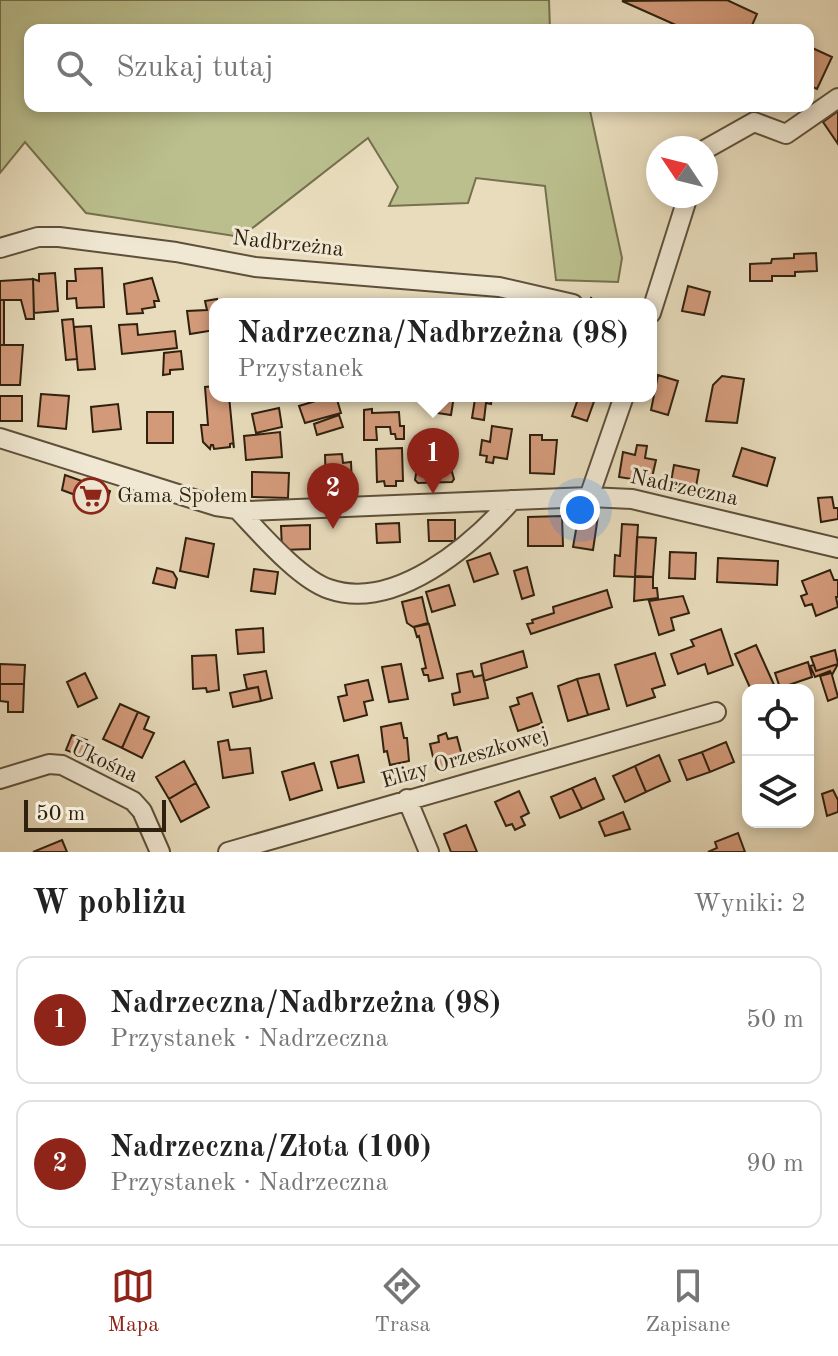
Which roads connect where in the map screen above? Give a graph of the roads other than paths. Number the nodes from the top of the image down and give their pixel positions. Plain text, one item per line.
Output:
1 (838, 98) edge
2 (718, 142) edge
3 (684, 208) edge
4 (0, 248) edge
5 (547, 298) edge
6 (656, 298) edge
7 (622, 402) edge
8 (0, 438) edge
9 (589, 497) junction
10 (512, 500) junction
11 (237, 509) junction
12 (838, 548) edge
13 (716, 712) dead end
14 (0, 779) edge
15 (407, 799) junction
16 (160, 852) edge
17 (228, 852) edge
18 (429, 852) edge

1 - 2 street
3 - 6 street
4 - 5 street, Nadbrzeżna
7 - 9 street
8 - 11 street, Nadrzeczna
9 - 10 street, Nadrzeczna
9 - 12 street, Nadrzeczna
10 - 11 street, Nadrzeczna
10 - 11 street
13 - 15 street, Elizy Orzeszkowej
14 - 16 street, Ukośna
15 - 17 street, Elizy Orzeszkowej
15 - 18 street

